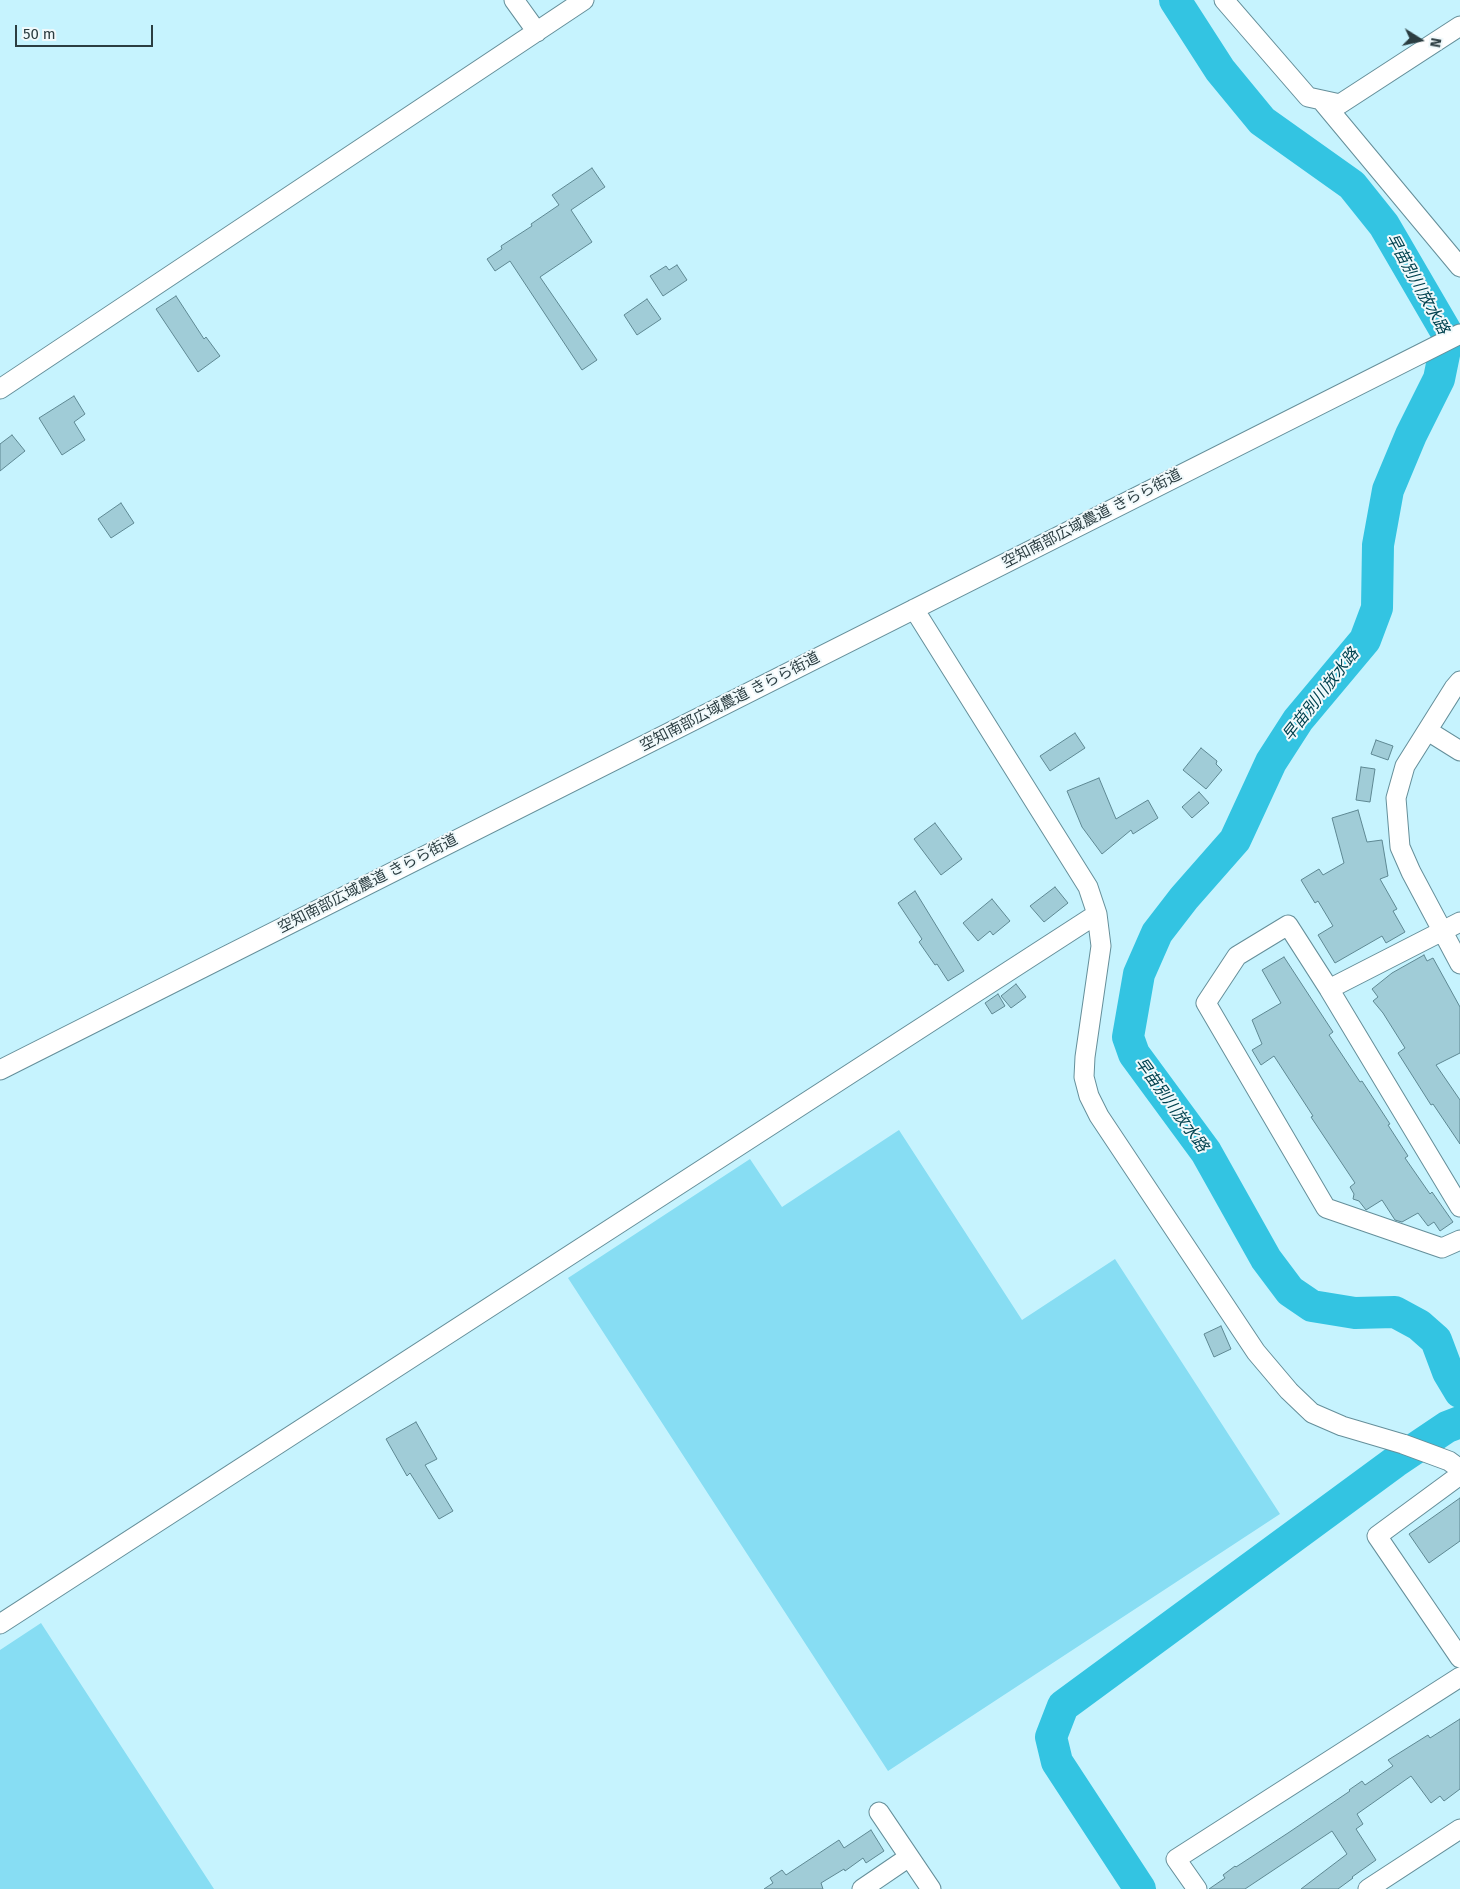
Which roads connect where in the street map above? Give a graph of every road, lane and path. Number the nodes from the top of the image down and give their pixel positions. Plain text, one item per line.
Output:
1 (514, 0) edge
2 (584, 0) edge
3 (1224, 0) edge
4 (1460, 26) edge
5 (537, 32) junction
6 (1321, 100) junction
7 (1460, 267) edge
8 (1460, 334) edge
9 (0, 389) edge
10 (914, 609) junction
11 (1460, 681) edge
12 (1428, 731) junction
13 (1460, 750) edge
14 (1097, 914) junction
15 (1460, 922) edge
16 (1442, 930) junction
17 (1460, 964) edge
18 (1329, 988) junction
19 (0, 1070) edge
20 (1460, 1207) edge
21 (1460, 1240) edge
22 (1460, 1469) edge
23 (1460, 1475) edge
24 (0, 1624) edge
25 (1460, 1658) edge
26 (1460, 1677) edge
27 (879, 1812) dead end
28 (1460, 1829) edge
29 (909, 1857) junction
30 (862, 1889) edge
31 (931, 1889) edge
32 (1197, 1889) edge
33 (1368, 1889) edge

1 - 5 street
2 - 5 street
3 - 6 street
4 - 6 street
5 - 9 street
6 - 7 street
8 - 10 street, 空知南部広域農道 きらら街道
10 - 14 street
10 - 19 street, 空知南部広域農道 きらら街道
11 - 12 street
12 - 13 street
12 - 16 street
14 - 22 street
14 - 24 street
15 - 16 street
16 - 17 street
16 - 18 street
18 - 20 street
18 - 21 street
23 - 25 street
26 - 32 street
27 - 29 street
28 - 33 street
29 - 30 street
29 - 31 street

